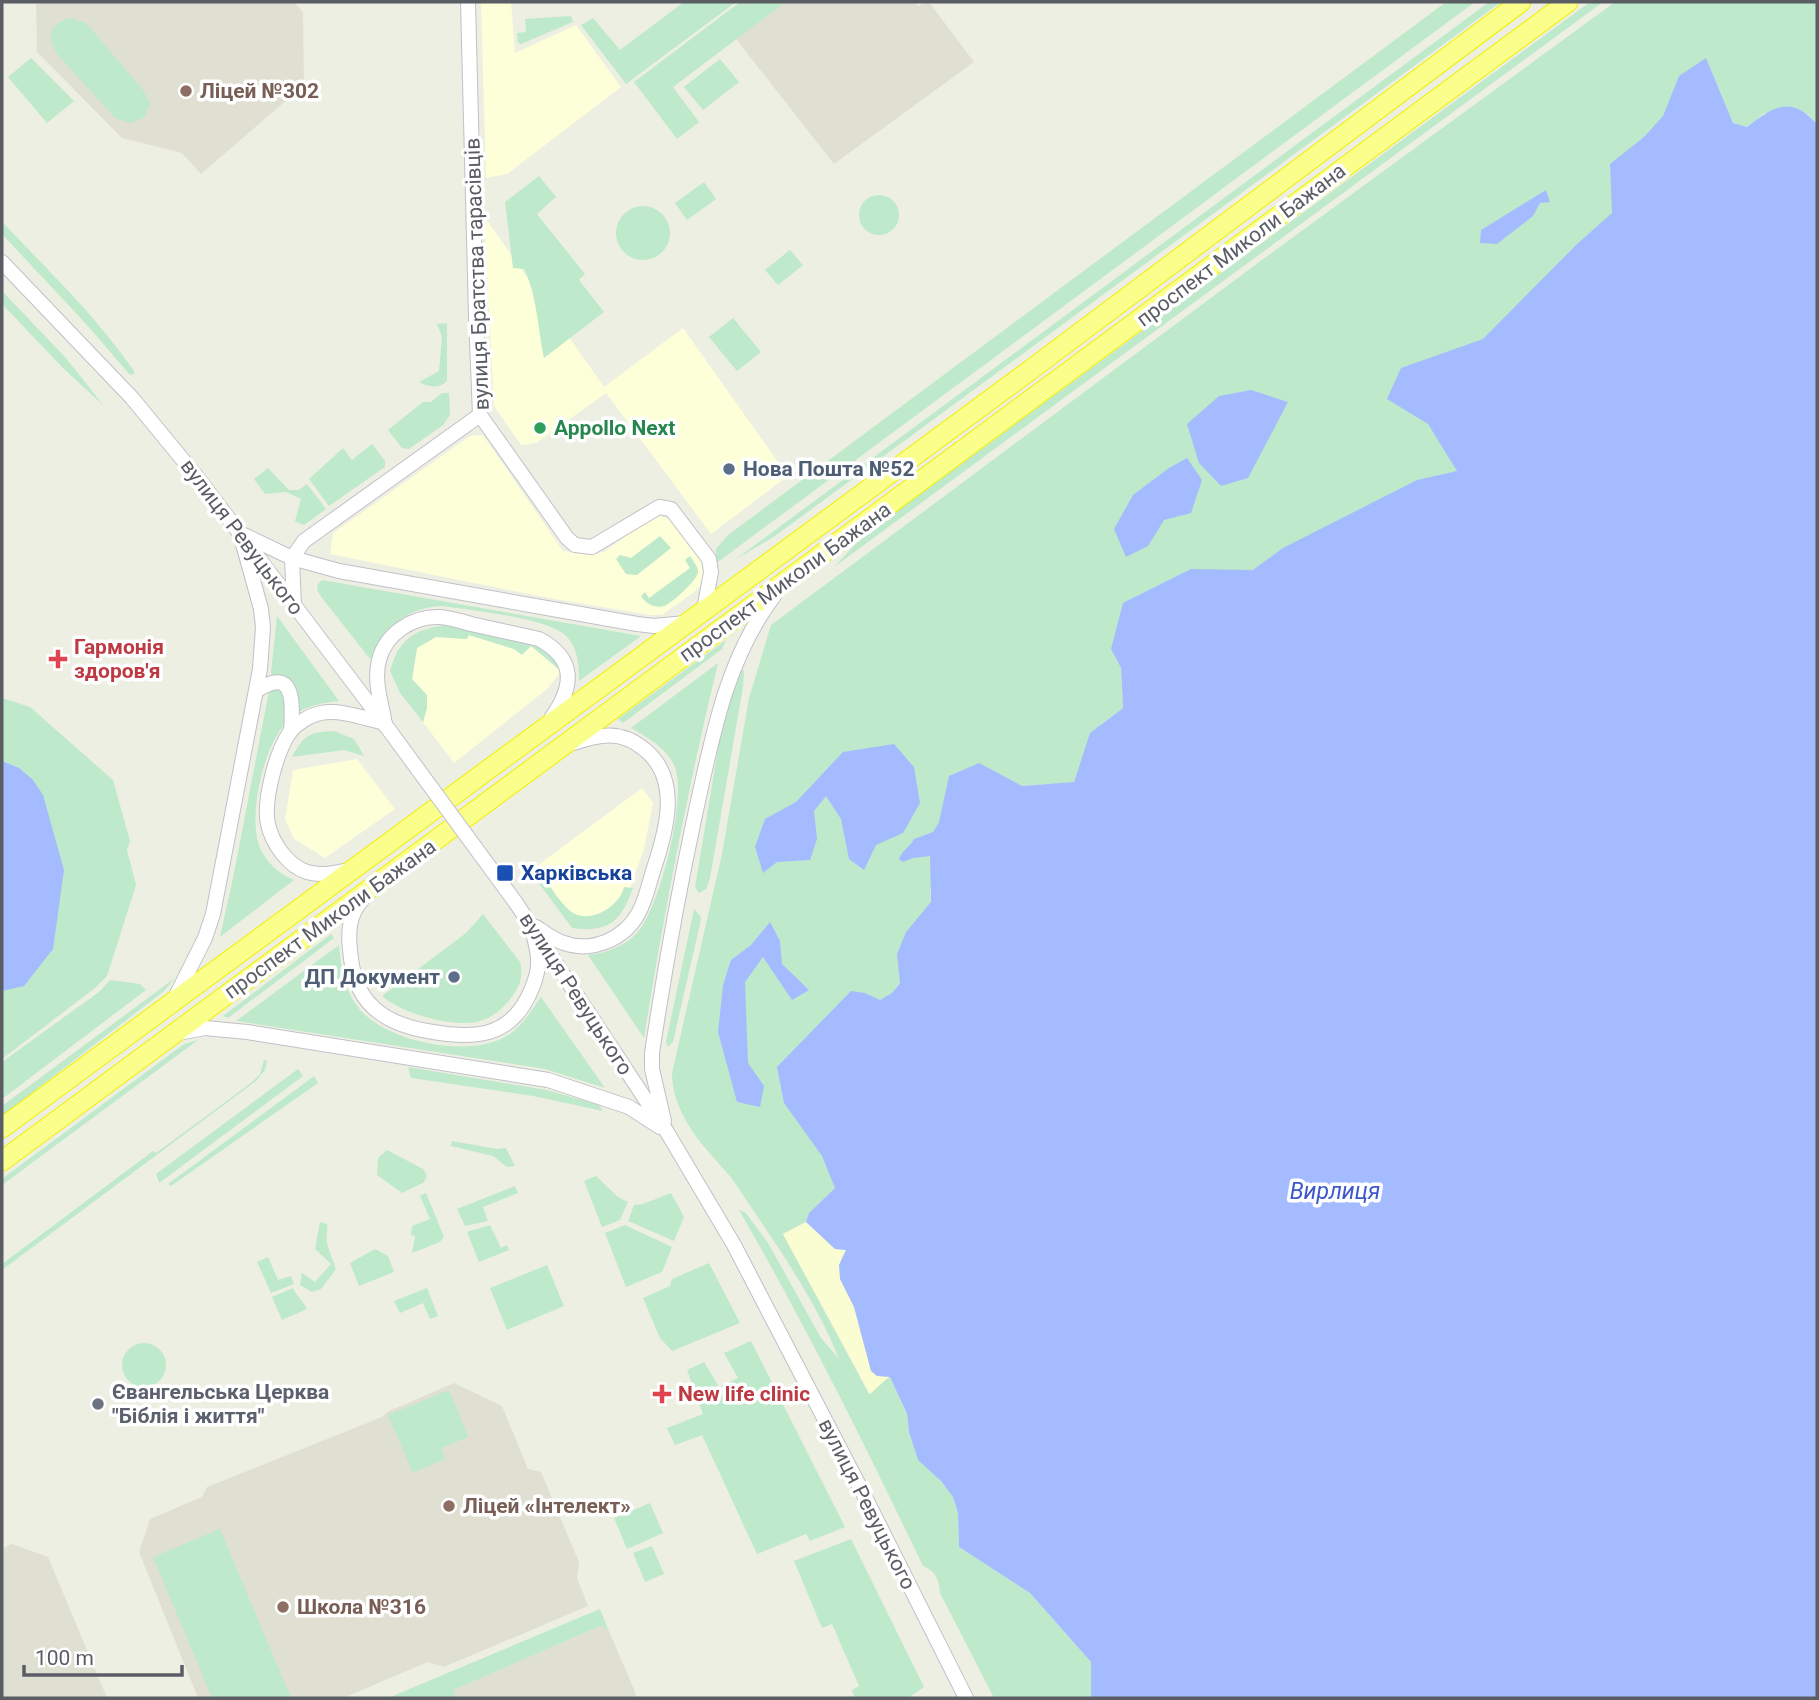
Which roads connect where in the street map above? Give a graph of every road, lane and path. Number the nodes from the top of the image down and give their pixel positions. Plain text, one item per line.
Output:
1 (468, 2) edge
2 (1521, 2) edge
3 (1568, 2) edge
4 (2, 262) edge
5 (480, 415) junction
6 (239, 533) junction
7 (292, 558) junction
8 (784, 583) junction
9 (294, 606) junction
10 (704, 610) junction
11 (686, 623) junction
12 (256, 691) junction
13 (548, 724) junction
14 (387, 727) junction
15 (291, 731) junction
16 (563, 747) junction
17 (354, 869) junction
18 (369, 891) junction
19 (532, 924) junction
20 (174, 1001) junction
21 (174, 1033) junction
22 (2, 1128) edge
23 (667, 1132) junction
24 (2, 1161) edge
25 (966, 1698) edge

1 - 5 street, вулиця Братства тарасівців
2 - 10 highway, проспект Миколи Бажана
3 - 8 highway, проспект Миколи Бажана
4 - 6 street, вулиця Ревуцького
5 - 7 street, вулиця Братства тарасівців
5 - 10 street, вулиця Братства тарасівців
6 - 7 street
6 - 9 street, вулиця Ревуцького
6 - 12 street
7 - 9 street
7 - 11 street
8 - 16 highway, проспект Миколи Бажана
8 - 23 street
9 - 14 street, вулиця Ревуцького
10 - 11 highway, проспект Миколи Бажана
11 - 13 highway, проспект Миколи Бажана
12 - 15 street
12 - 20 street
13 - 14 street
13 - 17 highway, проспект Миколи Бажана
14 - 15 street
14 - 19 street, вулиця Ревуцького, bridge
15 - 17 street
16 - 18 highway, проспект Миколи Бажана
16 - 19 street
17 - 20 highway, проспект Миколи Бажана
18 - 19 street
18 - 21 highway, проспект Миколи Бажана
19 - 23 street, вулиця Ревуцького
20 - 22 highway, проспект Миколи Бажана
21 - 23 street
21 - 24 highway, проспект Миколи Бажана
23 - 25 street, вулиця Ревуцького

